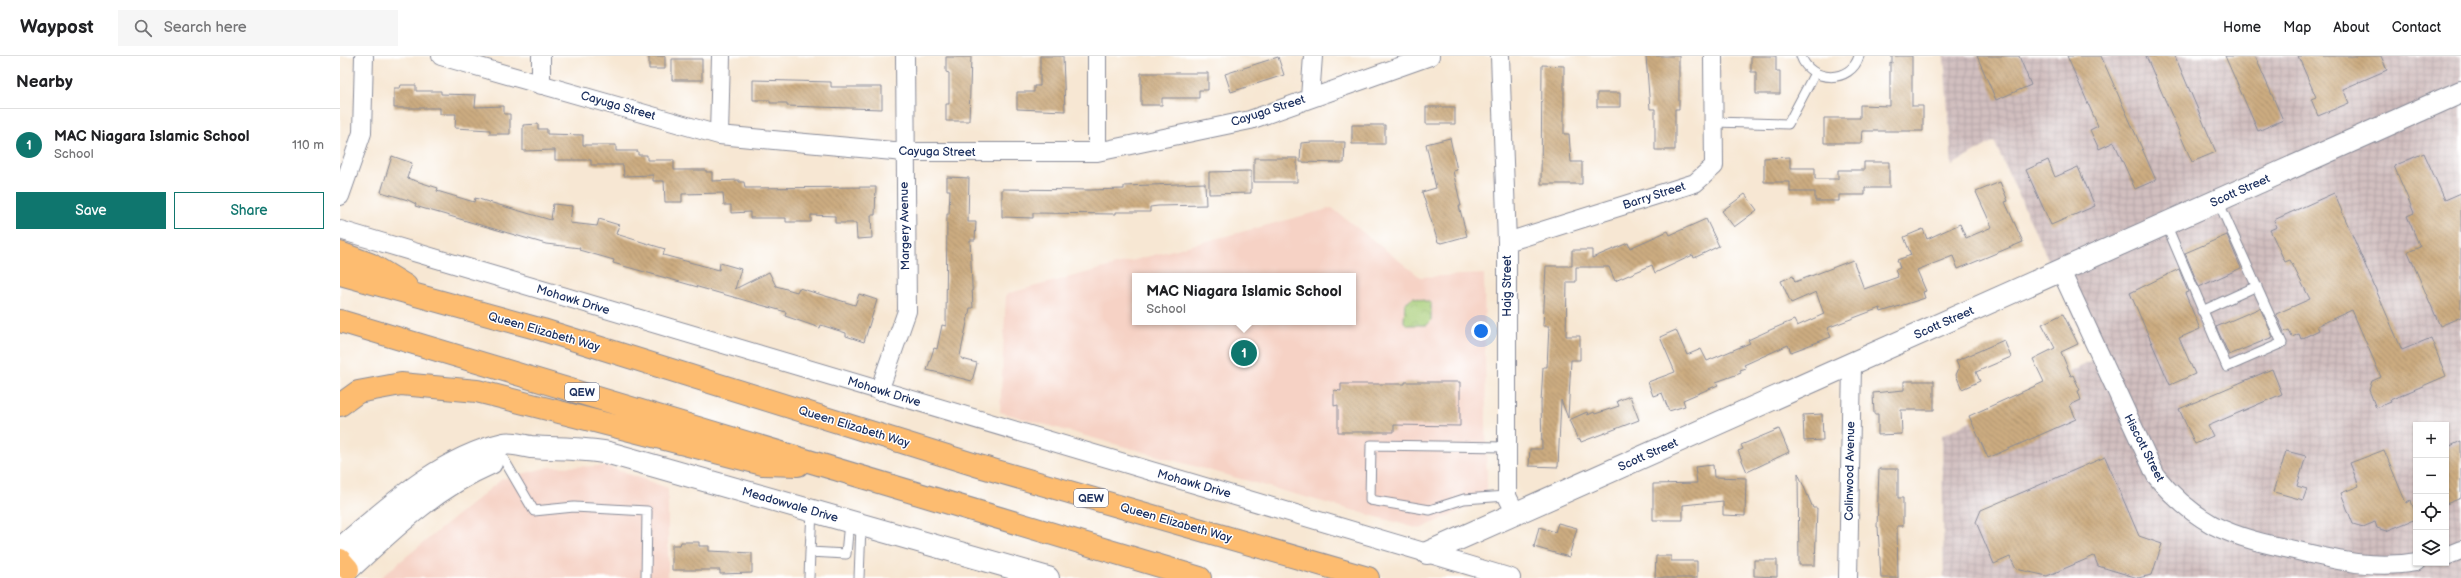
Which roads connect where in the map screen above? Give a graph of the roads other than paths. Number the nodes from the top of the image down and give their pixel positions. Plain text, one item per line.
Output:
1 (364, 56) edge
2 (441, 56) edge
3 (541, 56) edge
4 (721, 56) edge
5 (905, 56) edge
6 (1097, 56) edge
7 (1313, 56) edge
8 (1430, 56) edge
9 (1500, 56) edge
10 (1713, 56) edge
11 (1801, 56) edge
12 (1859, 56) edge
13 (1815, 73) junction
14 (541, 85) junction
15 (2461, 92) edge
16 (1310, 98) junction
17 (1714, 122) junction
18 (719, 135) junction
19 (904, 152) junction
20 (1096, 152) junction
21 (340, 196) edge
22 (2218, 201) junction
23 (2166, 224) junction
24 (340, 230) edge
25 (1507, 242) junction
26 (340, 253) edge
27 (2061, 271) junction
28 (340, 274) edge
29 (2257, 286) junction
30 (431, 301) junction
31 (2202, 311) junction
32 (340, 321) edge
33 (1852, 364) junction
34 (880, 391) junction
35 (340, 405) edge
36 (531, 447) junction
37 (1506, 447) junction
38 (503, 458) junction
39 (824, 465) junction
40 (1512, 505) junction
41 (812, 511) junction
42 (855, 523) junction
43 (340, 549) edge
44 (2461, 550) edge
45 (810, 552) junction
46 (1427, 553) junction
47 (2449, 555) edge
48 (2413, 563) edge
49 (343, 569) edge
50 (646, 578) edge
51 (809, 578) edge
52 (859, 578) edge
53 (1048, 578) edge
54 (1200, 578) edge
55 (1368, 578) edge
56 (1511, 578) edge
57 (1848, 578) edge

1 - 21 street
2 - 14 street, Cayuga Street
3 - 14 street
4 - 18 street
5 - 19 street, Margery Avenue
6 - 20 street
7 - 16 street
8 - 16 street, Cayuga Street
9 - 25 street, Haig Street
10 - 17 street, Barry Street
11 - 13 lane
12 - 13 lane
13 - 17 lane
14 - 18 street, Cayuga Street
15 - 22 street, Scott Street
16 - 20 street, Cayuga Street
17 - 25 street, Barry Street
18 - 19 street, Cayuga Street
19 - 20 street, Cayuga Street
19 - 34 street, Margery Avenue
22 - 23 street, Scott Street
22 - 29 lane
23 - 27 street, Scott Street
23 - 31 lane
24 - 34 street, Mohawk Drive
25 - 37 street, Haig Street
26 - 30 highway
27 - 33 street, Scott Street
27 - 48 street, Hiscott Street
28 - 30 highway, Queen Elizabeth Way / QEW
29 - 31 lane
29 - 31 lane
30 - 55 highway, Queen Elizabeth Way / QEW
32 - 39 highway, QEW
33 - 40 street, Scott Street
33 - 57 street, Colinwood Avenue
34 - 46 street, Mohawk Drive
35 - 39 highway
36 - 38 street, Meadowvale Drive
36 - 41 street, Meadowvale Drive
36 - 43 street, Meadowvale Drive
37 - 40 street, Haig Street
37 - 40 lane
38 - 49 street, Meadowvale Drive
38 - 50 lane
39 - 54 highway, QEW
40 - 46 street, Scott Street
41 - 42 street, Meadowvale Drive
41 - 45 lane
42 - 45 lane
42 - 52 lane
42 - 53 street, Meadowvale Drive
44 - 47 street
45 - 51 lane
46 - 56 street, Mohawk Drive

